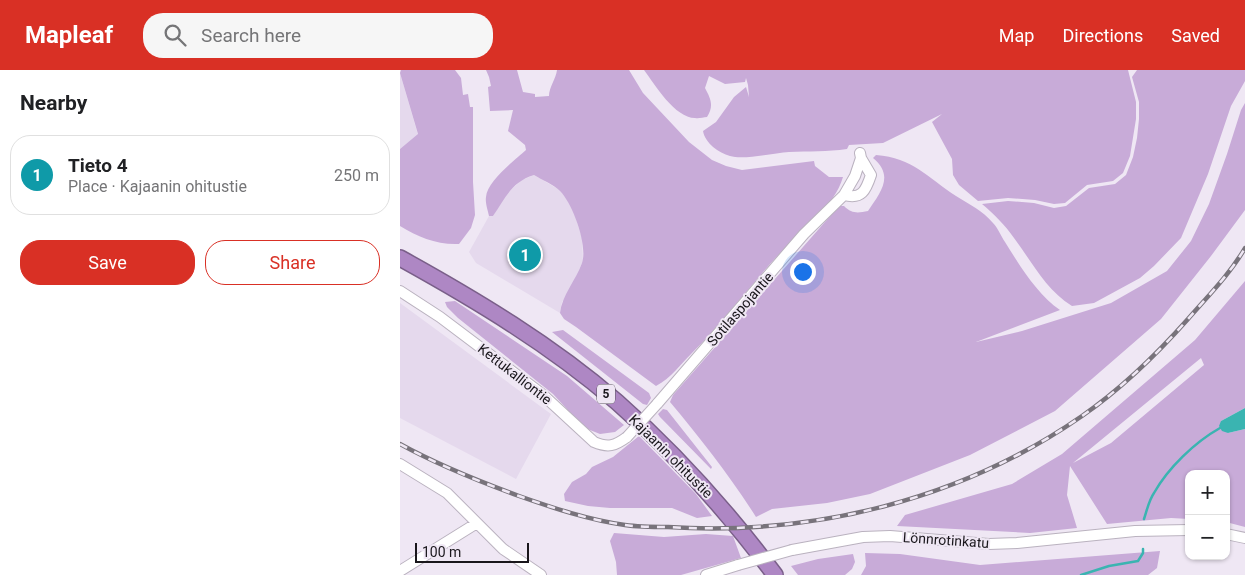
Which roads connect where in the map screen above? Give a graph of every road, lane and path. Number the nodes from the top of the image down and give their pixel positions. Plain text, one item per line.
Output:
1 (844, 196) junction
2 (400, 258) edge
3 (400, 291) edge
4 (627, 436) joint
5 (400, 464) edge
6 (477, 523) junction
7 (1185, 530) edge
8 (1230, 535) edge
9 (1245, 538) edge
10 (400, 571) edge
11 (541, 575) edge
12 (706, 575) edge
13 (775, 575) edge

1 - 1 street, Sotilaspojantie
1 - 4 street, Sotilaspojantie, bridge
2 - 13 highway, Kajaanin ohitustie / 5
3 - 4 street, Kettukalliontie
5 - 6 street
6 - 10 street
6 - 11 street
7 - 12 street, Lönnrotinkatu, bridge
8 - 9 street

